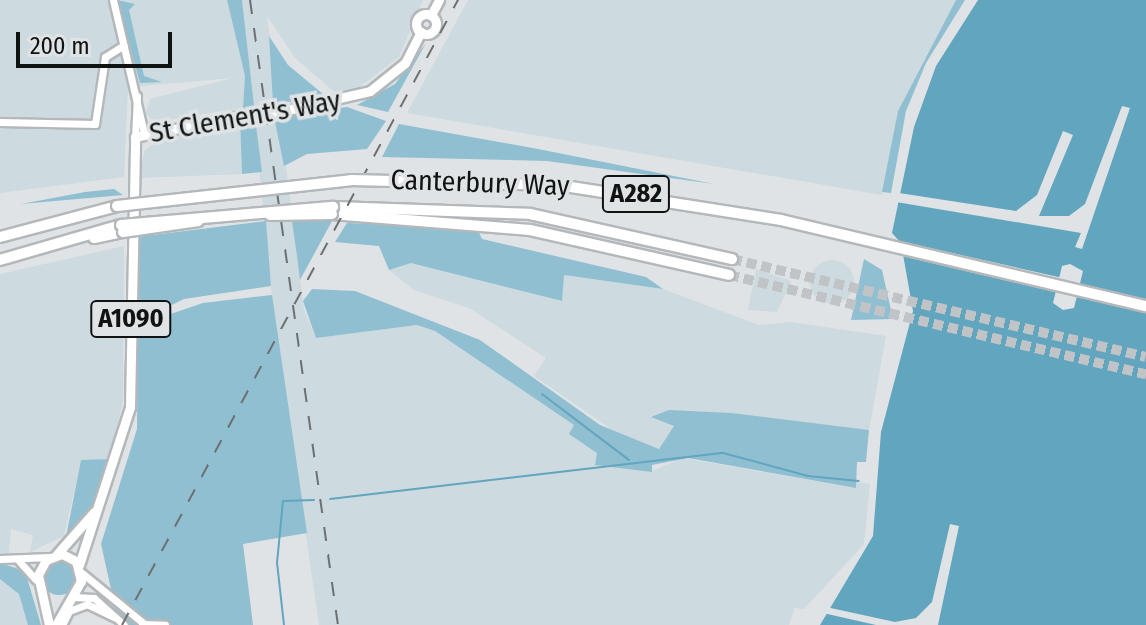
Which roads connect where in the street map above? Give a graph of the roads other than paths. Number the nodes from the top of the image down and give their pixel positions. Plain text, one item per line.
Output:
1 (113, 0) edge
2 (439, 0) edge
3 (124, 45) junction
4 (0, 122) edge
5 (140, 135) junction
6 (360, 211) junction
7 (0, 237) edge
8 (732, 259) tunnel mouth
9 (0, 260) edge
10 (729, 275) tunnel mouth
11 (1146, 306) edge
12 (97, 510) junction
13 (54, 556) junction
14 (0, 559) edge
15 (13, 559) junction
16 (80, 568) junction
17 (37, 584) junction
18 (42, 596) junction
19 (72, 599) junction
20 (114, 617) junction
21 (142, 624) edge
22 (49, 625) edge
23 (56, 625) edge
24 (62, 625) edge
25 (124, 625) edge
26 (165, 625) edge

1 - 3 street
2 - 5 main road, St Clement's Way, bridge
3 - 4 street
3 - 5 street
5 - 12 main road, A1090
6 - 8 highway, Canterbury Way / A282
6 - 9 highway, Canterbury Way / A282, bridge
6 - 10 highway, Canterbury Way / A282
7 - 11 highway, Canterbury Way / A282, bridge
12 - 13 main road, A1090
12 - 16 main road, A1090
13 - 15 street
13 - 16 main road
13 - 17 main road, A1090
14 - 15 street
15 - 17 street
16 - 19 main road, A1090
16 - 21 street
17 - 18 main road
18 - 19 main road
18 - 22 main road
19 - 20 street
19 - 23 main road, A1090
20 - 24 street
20 - 25 street
21 - 26 street

